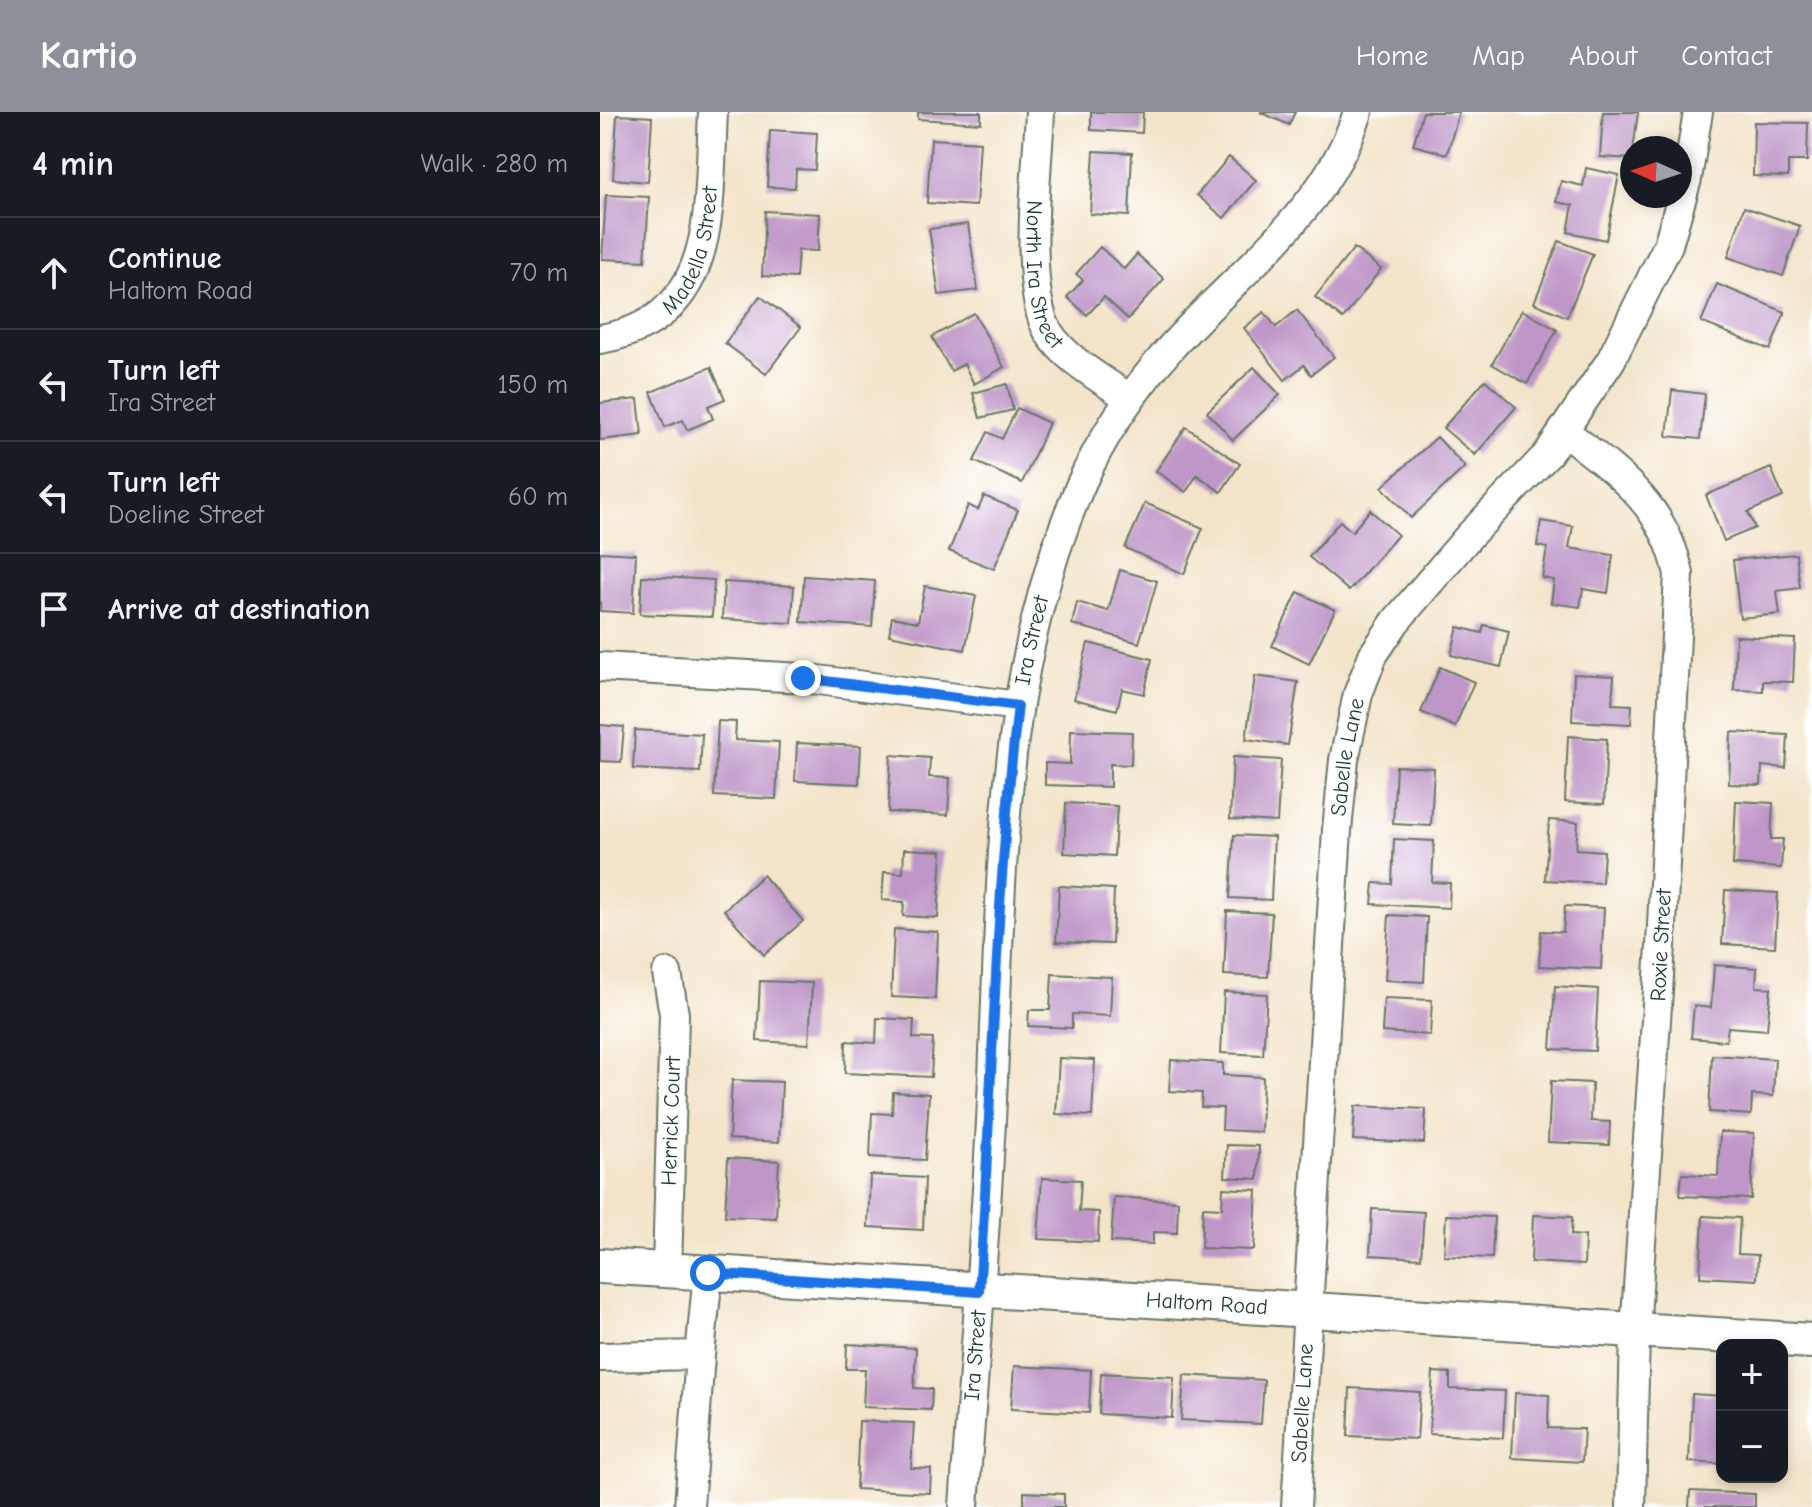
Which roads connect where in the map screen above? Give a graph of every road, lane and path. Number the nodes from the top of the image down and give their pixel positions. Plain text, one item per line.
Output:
1 (713, 112) edge
2 (1040, 112) edge
3 (1358, 112) edge
4 (1698, 112) edge
5 (600, 339) edge
6 (1130, 399) junction
7 (1563, 430) junction
8 (600, 667) edge
9 (1018, 706) junction
10 (667, 973) dead end
11 (600, 1266) edge
12 (667, 1270) junction
13 (708, 1273) junction
14 (979, 1292) junction
15 (1306, 1312) junction
16 (1635, 1332) junction
17 (1812, 1341) edge
18 (700, 1355) junction
19 (600, 1357) edge
20 (689, 1507) edge
21 (964, 1507) edge
22 (1296, 1507) edge
23 (1631, 1507) edge

1 - 5 street, Madella Street
2 - 6 street, North Ira Street
3 - 6 street, Ira Street
4 - 7 street, Sabelle Lane
6 - 9 street, Ira Street
7 - 15 street, Sabelle Lane
7 - 16 street, Roxie Street
8 - 9 street
9 - 14 street, Ira Street
10 - 12 street, Herrick Court
11 - 12 main road, Haltom Road
12 - 13 main road, Haltom Road
13 - 14 main road, Haltom Road
13 - 18 street
14 - 15 main road, Haltom Road
14 - 21 street, Ira Street
15 - 16 main road, Haltom Road
15 - 22 street, Sabelle Lane
16 - 17 main road, Haltom Road
16 - 23 street, Roxie Street
18 - 19 street
18 - 20 street

